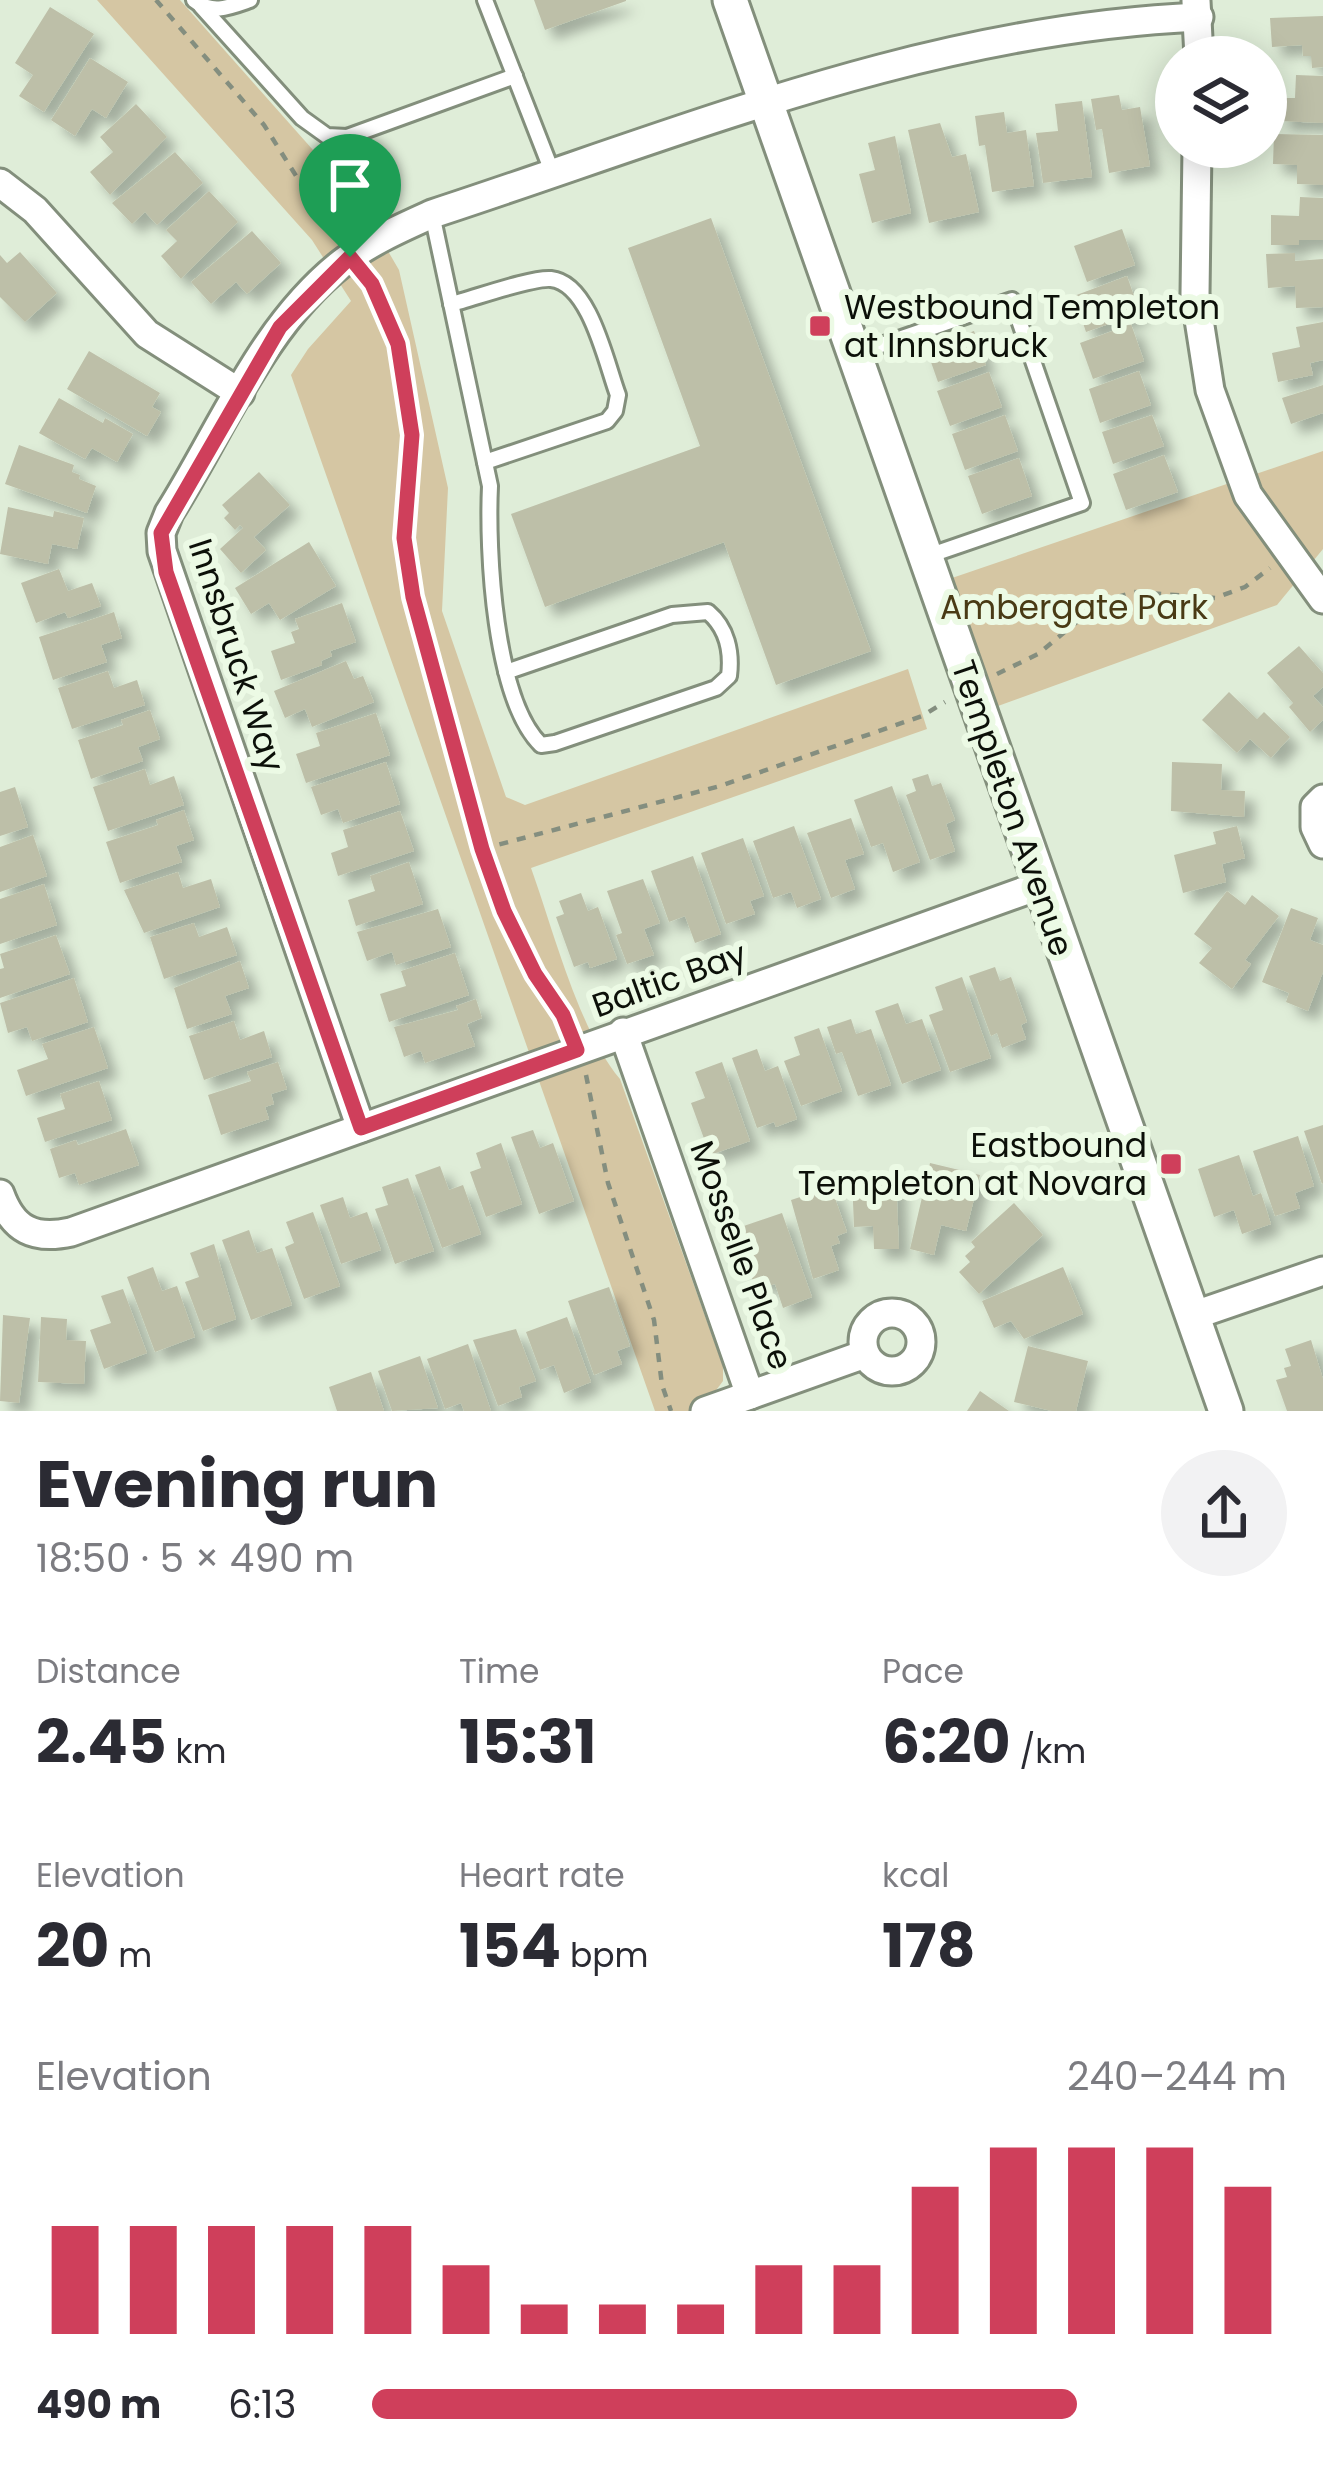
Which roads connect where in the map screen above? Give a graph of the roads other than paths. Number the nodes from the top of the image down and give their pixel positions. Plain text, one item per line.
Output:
1 (250, 0) edge
2 (484, 0) edge
3 (730, 0) edge
4 (197, 3) edge
5 (1198, 8) edge
6 (514, 76) junction
7 (763, 100) junction
8 (1197, 168) edge
9 (553, 174) junction
10 (0, 183) edge
11 (432, 214) junction
12 (451, 304) junction
13 (854, 355) junction
14 (240, 393) junction
15 (485, 462) junction
16 (925, 557) junction
17 (1323, 599) edge
18 (506, 672) junction
19 (1323, 799) edge
20 (1323, 844) edge
21 (1040, 885) junction
22 (623, 1033) junction
23 (361, 1128) junction
24 (0, 1194) edge
25 (1323, 1270) edge
26 (1192, 1316) junction
27 (865, 1354) dead end
28 (750, 1395) junction
29 (704, 1411) edge
30 (1226, 1411) edge

1 - 4 lane
2 - 6 lane
3 - 7 street, Templeton Avenue
4 - 6 lane
5 - 7 street, Innsbruck Way
6 - 9 lane
7 - 9 street, Innsbruck Way
7 - 13 street, Templeton Avenue
8 - 17 street
9 - 11 street, Innsbruck Way
10 - 14 street
11 - 12 lane
11 - 14 street, Innsbruck Way
12 - 15 lane
12 - 15 lane
13 - 16 street, Templeton Avenue
13 - 16 lane
14 - 23 street, Innsbruck Way
15 - 18 lane
16 - 21 street, Templeton Avenue
18 - 18 lane
19 - 20 street
21 - 22 street, Baltic Bay
21 - 26 street, Templeton Avenue
22 - 23 street, Baltic Bay
22 - 28 street, Mosselle Place
23 - 24 street, Baltic Bay
25 - 26 street
26 - 30 street, Templeton Avenue
27 - 28 street, Mosselle Place
28 - 29 street

